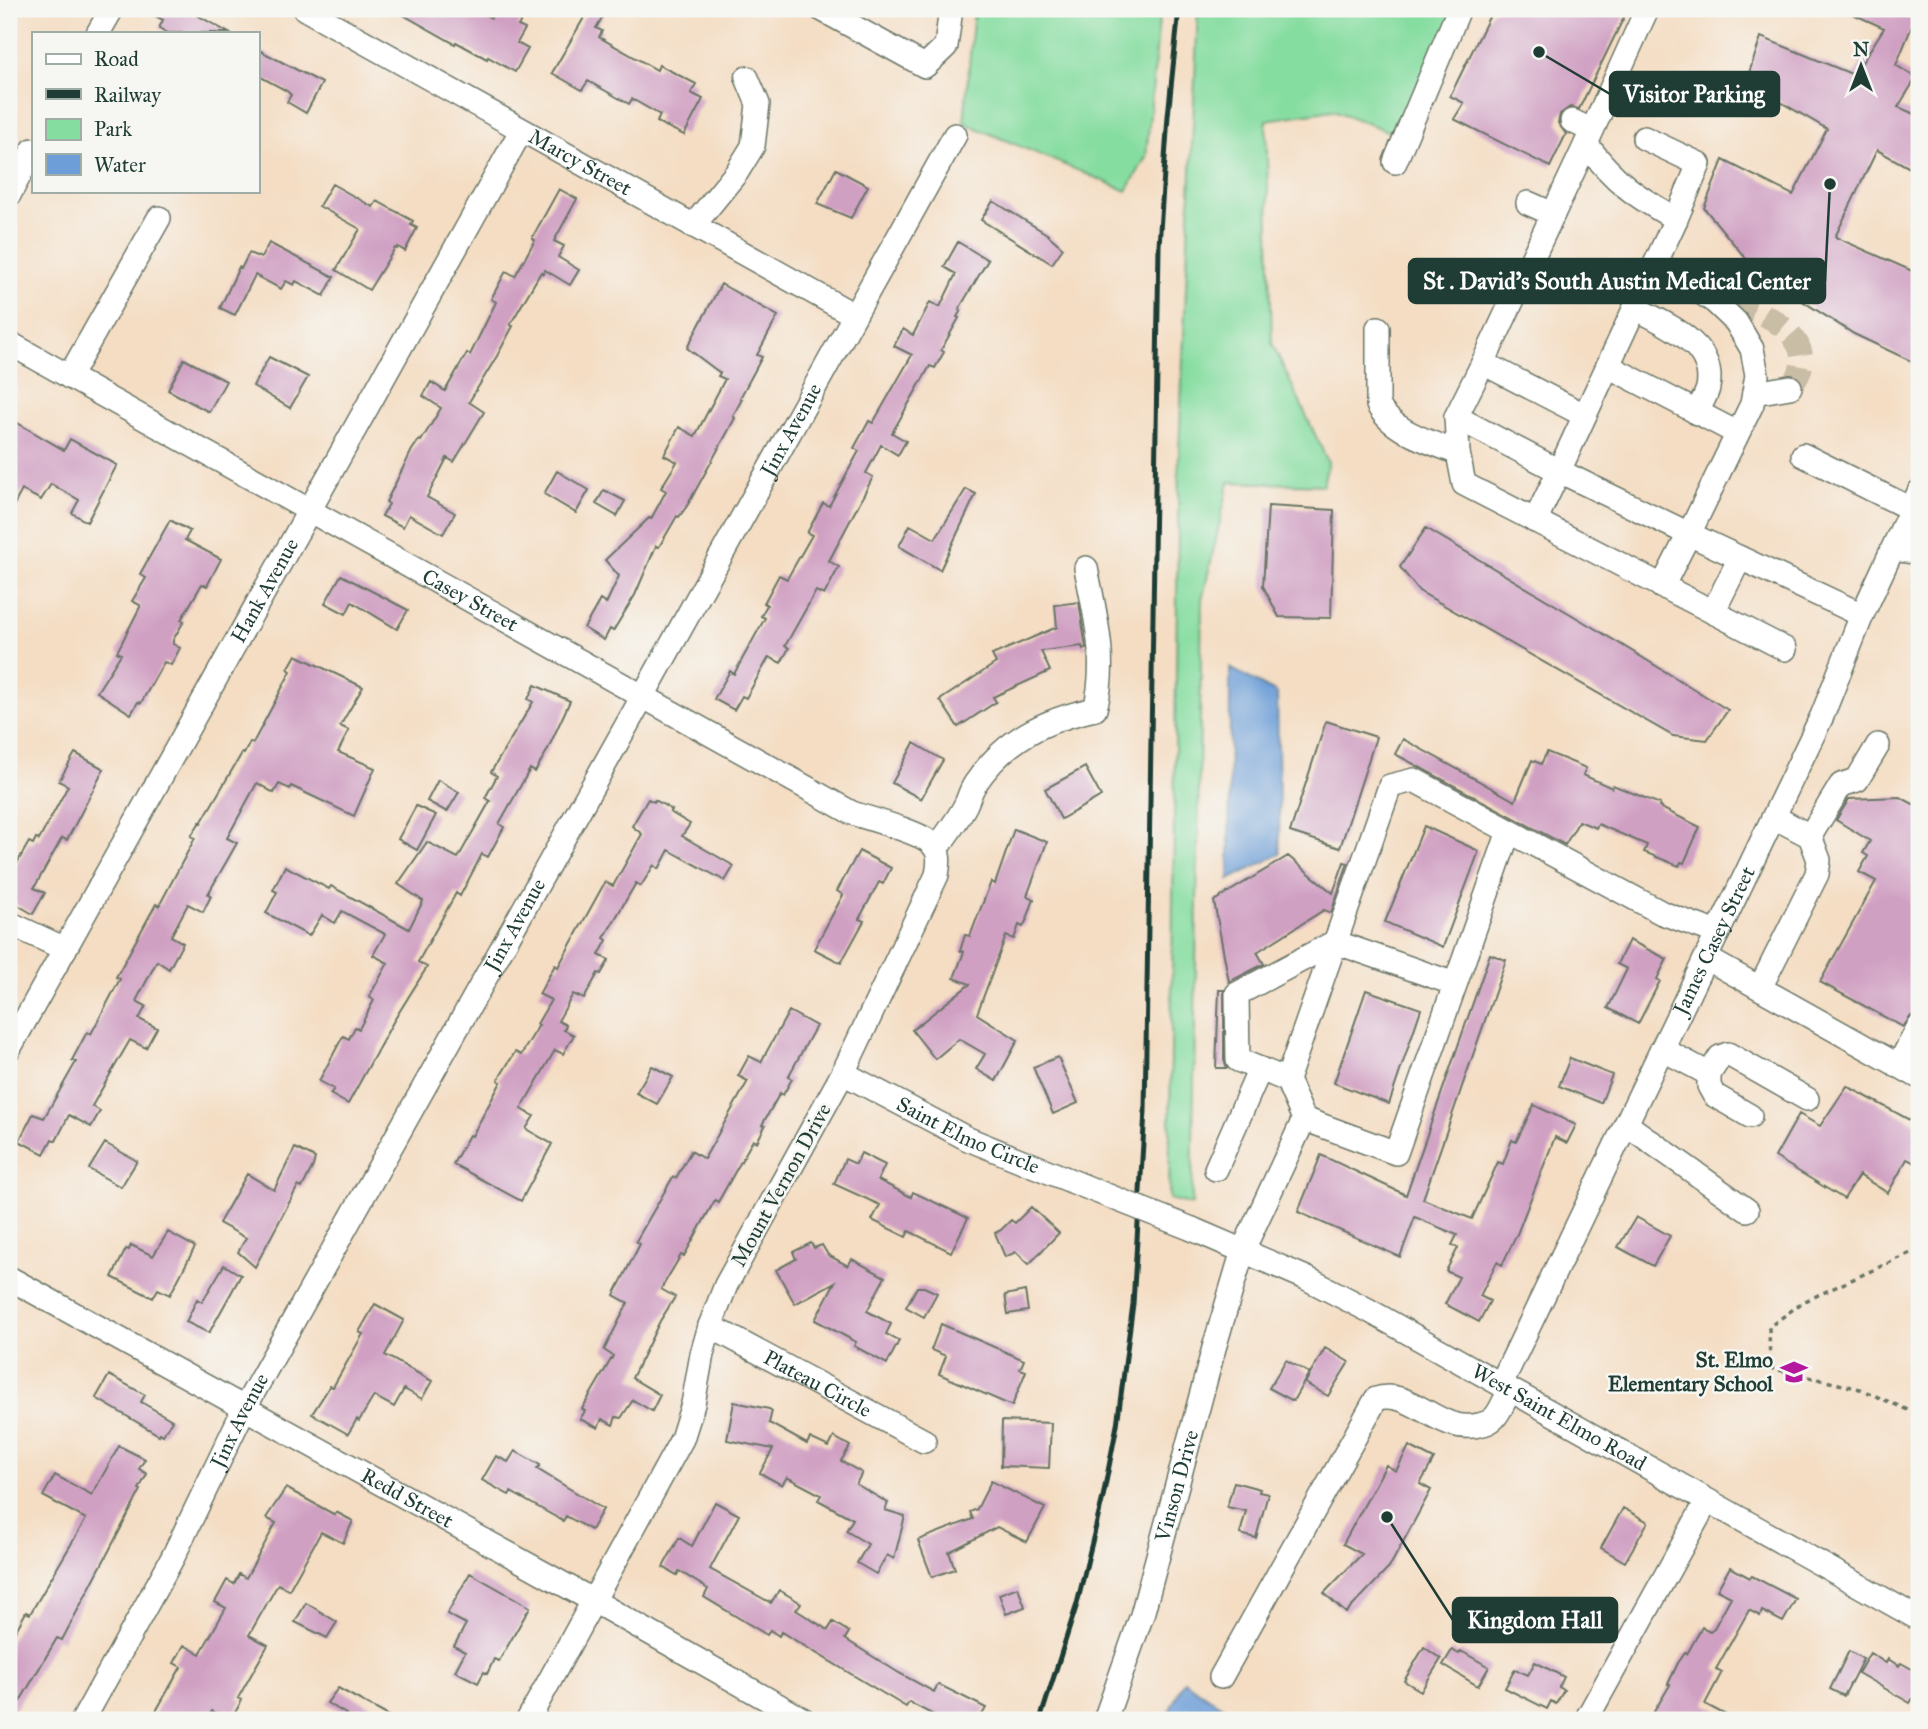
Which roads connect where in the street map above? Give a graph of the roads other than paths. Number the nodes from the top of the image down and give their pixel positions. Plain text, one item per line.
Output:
1 (112, 9) edge
2 (304, 9) edge
3 (821, 9) edge
4 (951, 9) edge
5 (1459, 9) edge
6 (1643, 10) edge
7 (99, 32) edge
8 (747, 78) dead end
9 (521, 131) junction
10 (1583, 132) junction
11 (954, 135) dead end
12 (1644, 138) dead end
13 (22, 158) edge
14 (1395, 162) dead end
15 (9, 195) edge
16 (1528, 203) dead end
17 (1553, 214) junction
18 (159, 218) dead end
19 (1676, 219) junction
20 (693, 226) junction
21 (1657, 263) junction
22 (1635, 308) junction
23 (854, 316) junction
24 (1378, 328) dead end
25 (9, 344) edge
26 (1483, 363) junction
27 (1608, 366) junction
28 (69, 377) junction
29 (1790, 387) dead end
30 (1754, 393) junction
31 (1697, 413) junction
32 (1584, 415) junction
33 (1457, 417) junction
34 (1737, 433) junction
35 (1458, 453) junction
36 (1803, 455) dead end
37 (1559, 471) junction
38 (1915, 501) edge
39 (309, 511) junction
40 (1535, 521) junction
41 (1689, 534) junction
42 (1893, 549) junction
43 (1919, 553) edge
44 (1740, 558) junction
45 (1086, 568) dead end
46 (1662, 587) junction
47 (1713, 612) junction
48 (1862, 615) junction
49 (1785, 649) dead end
50 (643, 696) junction
51 (1878, 745) dead end
52 (1774, 817) junction
53 (1509, 831) junction
54 (1810, 836) junction
55 (936, 849) junction
56 (9, 923) edge
57 (1718, 933) junction
58 (1335, 942) junction
59 (65, 949) junction
60 (1706, 958) junction
61 (1455, 984) junction
62 (1760, 988) junction
63 (1919, 1027) edge
64 (9, 1049) edge
65 (1662, 1049) junction
66 (1898, 1066) junction
67 (1260, 1069) junction
68 (843, 1073) junction
69 (1709, 1074) junction
70 (1919, 1077) edge
71 (1287, 1080) junction
72 (1807, 1098) dead end
73 (1751, 1116) dead end
74 (1304, 1119) junction
75 (1626, 1124) junction
76 (1216, 1169) dead end
77 (1748, 1210) dead end
78 (1192, 1229) joint
79 (1242, 1251) junction
80 (9, 1278) edge
81 (710, 1326) junction
82 (1506, 1387) junction
83 (243, 1409) junction
84 (924, 1441) dead end
85 (1707, 1501) junction
86 (592, 1600) junction
87 (1919, 1619) edge
88 (1222, 1677) dead end
89 (83, 1720) edge
90 (528, 1720) edge
91 (804, 1720) edge
92 (1105, 1720) edge
93 (1586, 1720) edge

1 - 7 street
2 - 9 street, Marcy Street
3 - 4 street
5 - 14 street
6 - 10 street
8 - 20 street
9 - 20 street, Marcy Street
9 - 39 street, Hank Avenue
10 - 17 street
10 - 19 street
11 - 23 street, Jinx Avenue
12 - 19 street
13 - 15 street
16 - 17 street
17 - 26 street
18 - 28 street
19 - 21 street
20 - 23 street, Marcy Street
21 - 22 street
21 - 30 street
22 - 27 street
22 - 31 street
23 - 50 street, Jinx Avenue
24 - 35 street
25 - 28 street, Casey Street
26 - 32 street
26 - 33 street
27 - 31 street
27 - 32 street
28 - 39 street, Casey Street
29 - 30 street
30 - 34 street
31 - 34 street
32 - 37 street
33 - 35 street
33 - 37 street
34 - 41 street
35 - 40 street
36 - 38 street
37 - 40 street
37 - 41 street
38 - 42 street, James Casey Street
39 - 50 street, Casey Street
39 - 59 street, Hank Avenue
40 - 46 street
41 - 44 street
41 - 46 street
42 - 43 street
42 - 48 street, James Casey Street
44 - 47 street
44 - 48 street
45 - 55 street, Mount Vernon Drive
46 - 47 street
47 - 49 street
48 - 52 street, James Casey Street
50 - 55 street, Casey Street
50 - 83 street, Jinx Avenue
51 - 54 street
52 - 54 street
52 - 57 street, James Casey Street
53 - 57 street
53 - 58 street
53 - 61 street
54 - 62 street
55 - 68 street, Mount Vernon Drive
56 - 59 street
57 - 60 street, James Casey Street
58 - 61 street
58 - 67 street
58 - 71 street
59 - 64 street, Hank Avenue
60 - 62 street
60 - 65 street, James Casey Street
61 - 74 street
62 - 66 street
63 - 66 street
65 - 69 street
65 - 75 street, James Casey Street
66 - 70 street
67 - 71 street
67 - 76 street
68 - 78 street, Saint Elmo Circle, bridge
68 - 81 street, Mount Vernon Drive
69 - 72 street
69 - 73 street
71 - 74 street
74 - 79 street, Vinson Drive
75 - 77 street
75 - 82 street, James Casey Street
78 - 79 street, West Saint Elmo Road
79 - 82 street, West Saint Elmo Road
79 - 92 street, Vinson Drive
80 - 83 street, Redd Street
81 - 84 street, Plateau Circle
81 - 86 street, Mount Vernon Drive
82 - 85 street, West Saint Elmo Road
82 - 88 street, James Casey Street
83 - 86 street, Redd Street
83 - 89 street, Jinx Avenue
85 - 87 street, West Saint Elmo Road
85 - 93 street
86 - 90 street, Mount Vernon Drive
86 - 91 street, Redd Street

